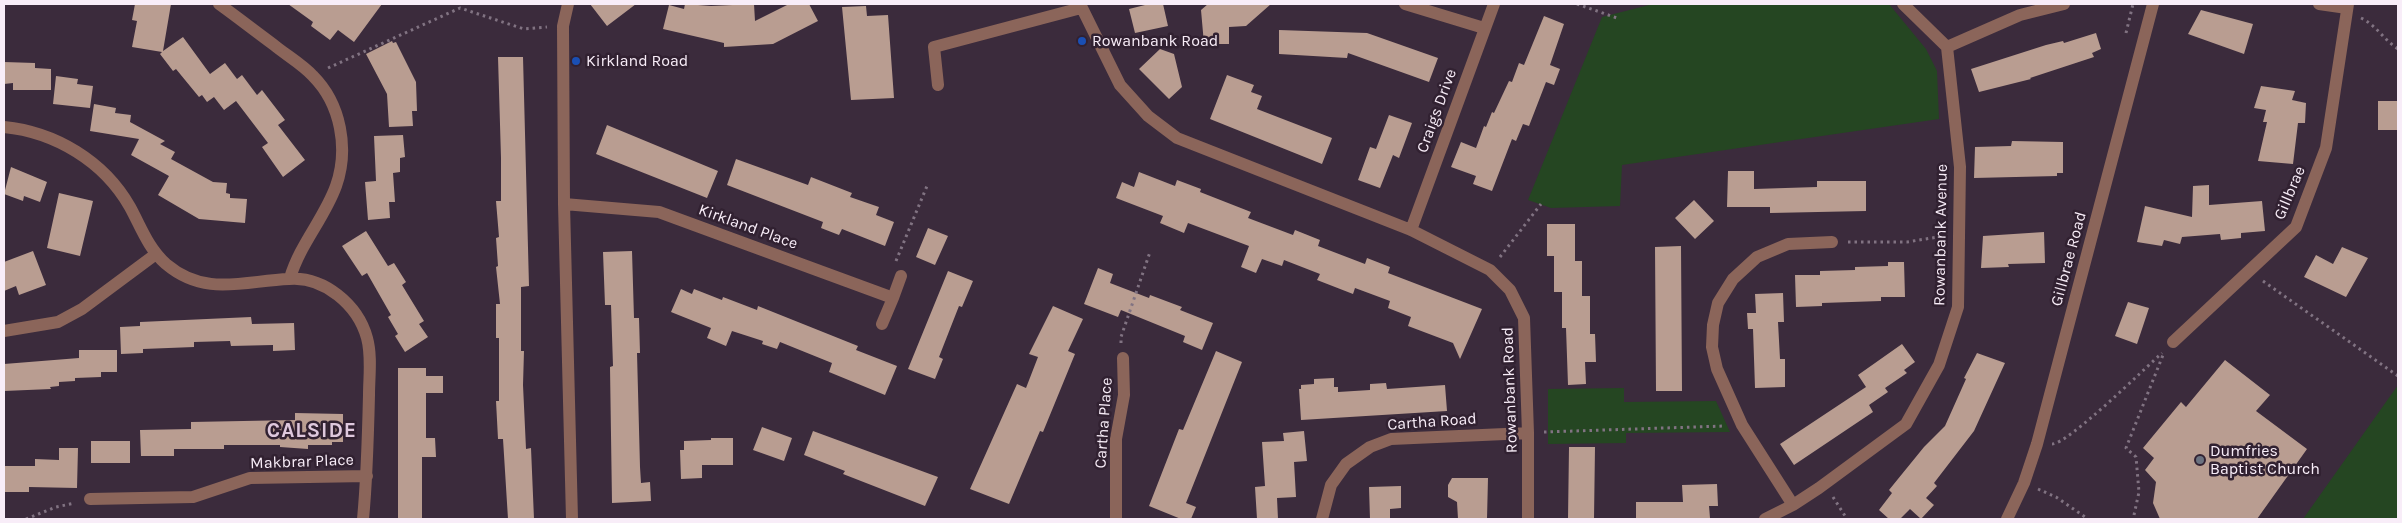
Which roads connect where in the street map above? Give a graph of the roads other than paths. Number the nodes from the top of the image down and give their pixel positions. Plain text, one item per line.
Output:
1 (219, 4) edge
2 (568, 4) edge
3 (1405, 4) edge
4 (1494, 4) edge
5 (1903, 4) edge
6 (2064, 4) edge
7 (2153, 4) edge
8 (2320, 4) edge
9 (1081, 6) edge
10 (2347, 8) edge
11 (235, 9) edge
12 (2018, 9) edge
13 (1484, 28) junction
14 (1947, 47) junction
15 (938, 85) dead end
16 (4, 127) edge
17 (564, 204) junction
18 (1411, 230) junction
19 (1832, 242) road end
20 (156, 254) junction
21 (902, 276) road end
22 (290, 278) junction
23 (893, 298) junction
24 (882, 324) dead end
25 (4, 331) edge
26 (2169, 346) road end
27 (1123, 358) road end
28 (1528, 433) junction
29 (368, 476) junction
30 (90, 499) road end
31 (1793, 505) junction
32 (363, 519) edge
33 (572, 519) edge
34 (1116, 519) edge
35 (1322, 519) edge
36 (1528, 519) edge
37 (1765, 519) edge
38 (2007, 519) edge

1 - 11 street
2 - 17 street
3 - 13 street
4 - 13 street, Craigs Drive
5 - 14 street
6 - 12 street
7 - 38 street, Gillbrae Road
8 - 10 street
9 - 15 street
9 - 18 street, Rowanbank Road
10 - 26 street, Gillbrae
11 - 22 street
12 - 14 street
13 - 18 street, Craigs Drive
14 - 31 street, Rowanbank Avenue
16 - 20 street
17 - 23 street, Kirkland Place
17 - 33 street
18 - 28 street, Rowanbank Road
19 - 31 street
20 - 22 street
20 - 25 street
21 - 23 street
22 - 29 street
23 - 24 street
27 - 34 street, Cartha Place
28 - 35 street, Cartha Road
28 - 36 street, Rowanbank Road
29 - 30 street, Makbrar Place
29 - 32 street
31 - 37 street, Rowanbank Avenue

